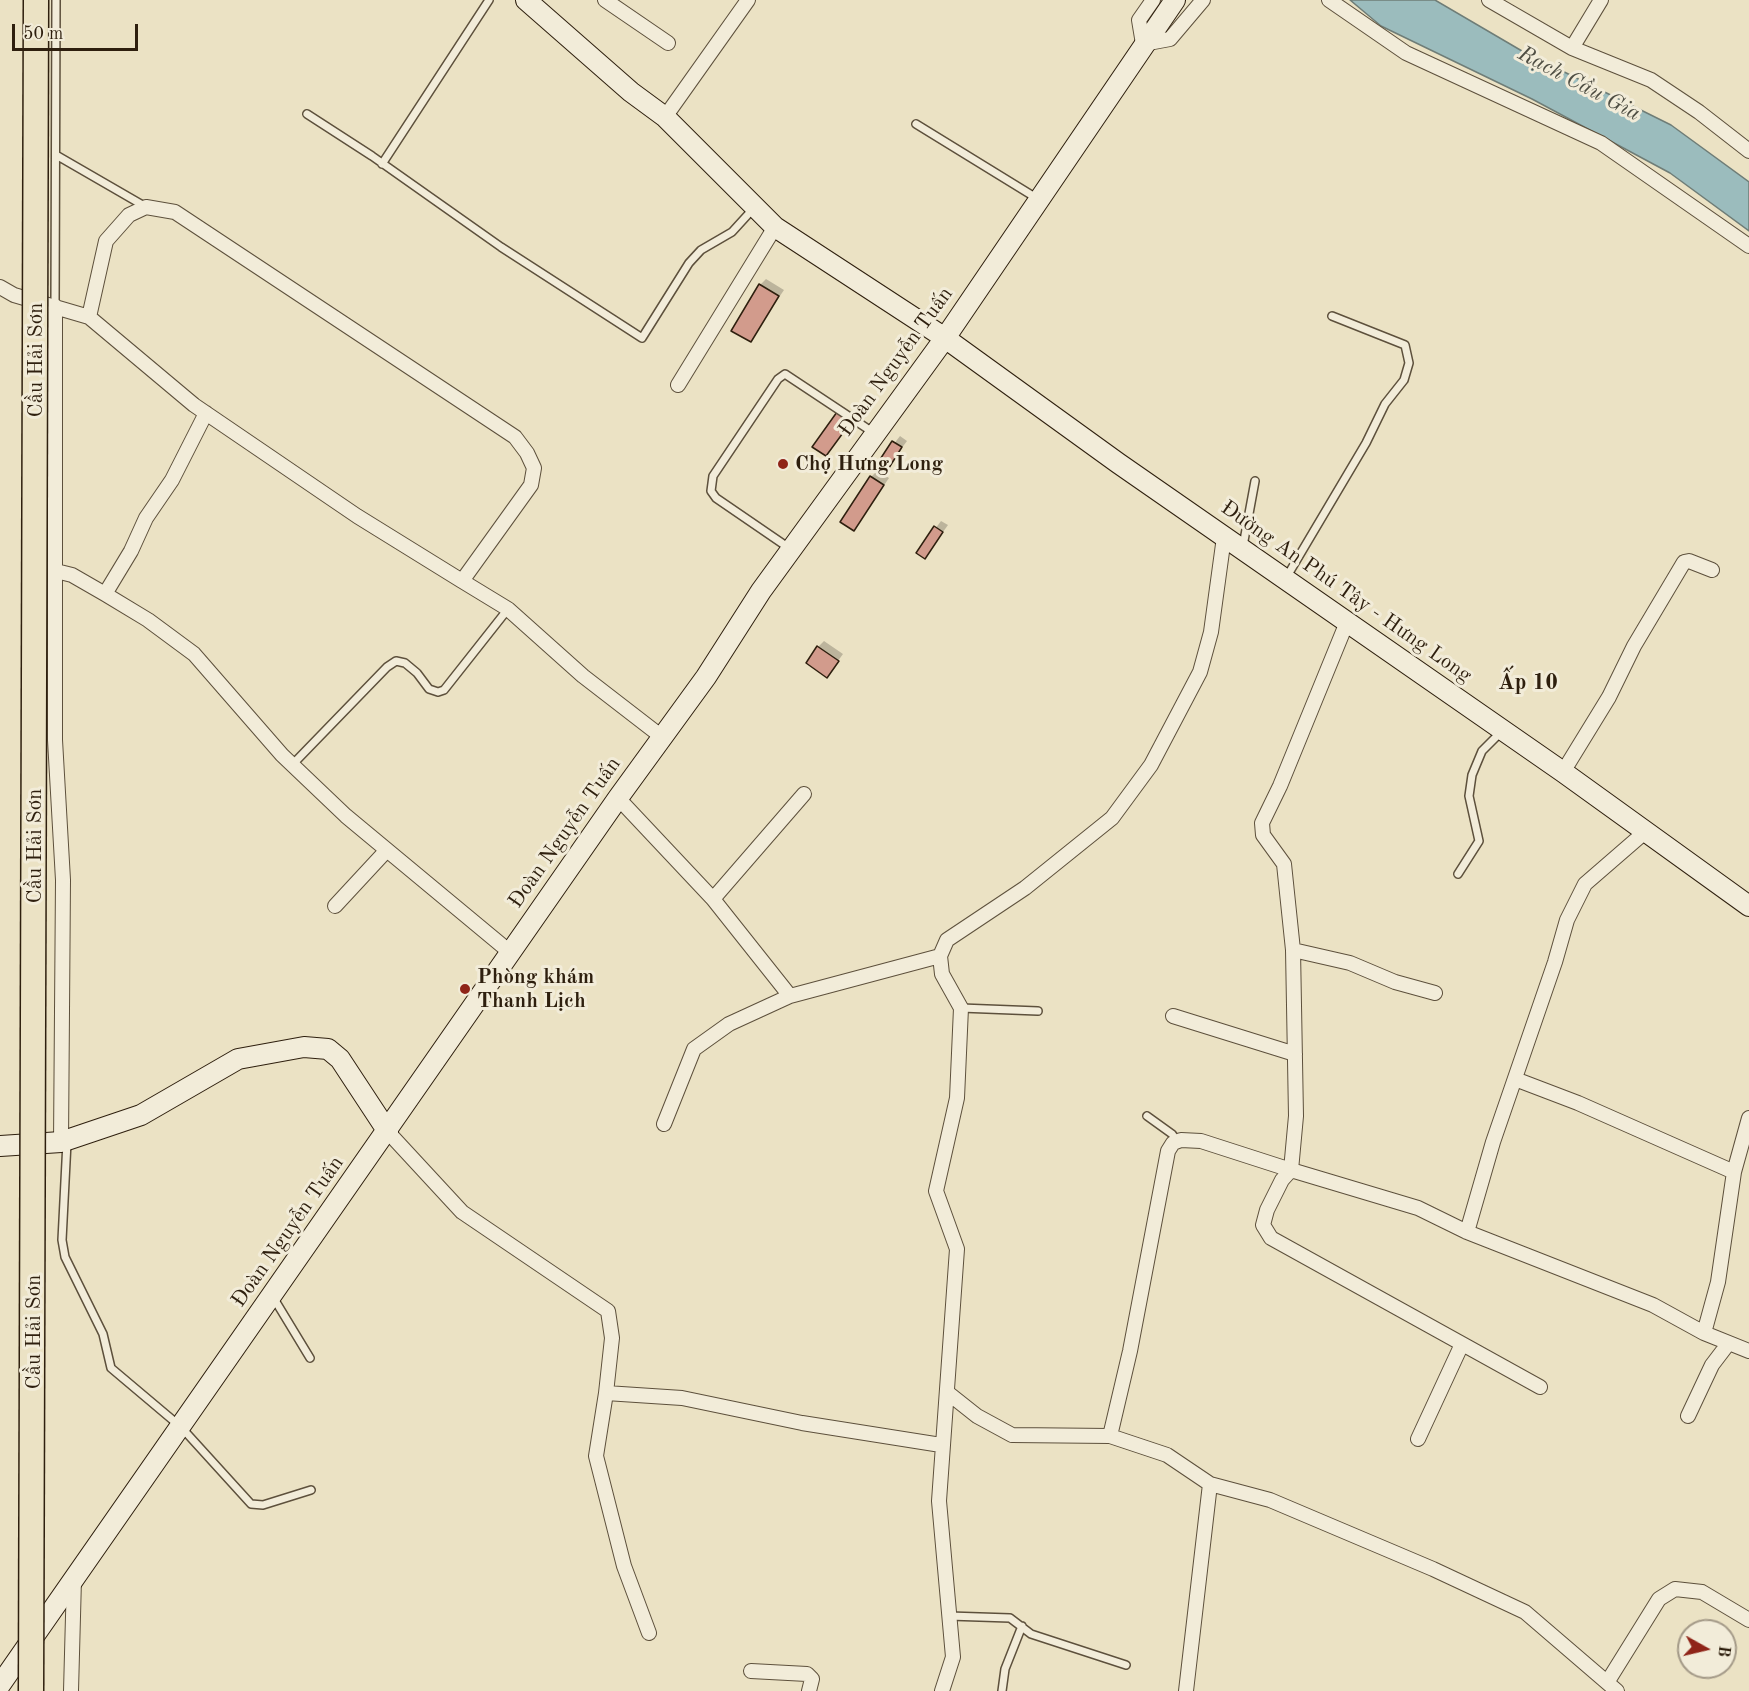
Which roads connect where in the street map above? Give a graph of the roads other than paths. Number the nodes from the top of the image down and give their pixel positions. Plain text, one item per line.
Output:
1 (36, 0) edge
2 (56, 0) edge
3 (489, 0) edge
4 (526, 0) edge
5 (605, 0) edge
6 (748, 0) edge
7 (1203, 0) edge
8 (1329, 0) edge
9 (1489, 0) edge
10 (1601, 0) edge
11 (1165, 3) edge
12 (668, 43) dead end
13 (1143, 44) junction
14 (1572, 48) junction
15 (307, 114) dead end
16 (664, 117) junction
17 (916, 124) dead end
18 (1749, 151) edge
19 (56, 155) junction
20 (382, 164) junction
21 (1038, 199) junction
22 (146, 207) junction
23 (755, 208) junction
24 (776, 227) junction
25 (1749, 246) edge
26 (0, 287) edge
27 (55, 306) junction
28 (1332, 316) dead end
29 (89, 317) junction
30 (945, 338) junction
31 (678, 385) dead end
32 (206, 413) junction
33 (874, 433) junction
34 (1255, 481) dead end
35 (1224, 537) junction
36 (1243, 549) junction
37 (791, 550) junction
38 (1713, 570) dead end
39 (56, 571) junction
40 (1286, 578) junction
41 (462, 581) junction
42 (105, 594) junction
43 (508, 609) junction
44 (1347, 622) junction
45 (1503, 730) junction
46 (662, 737) junction
47 (292, 765) junction
48 (1563, 772) junction
49 (804, 795) dead end
50 (618, 798) junction
51 (1645, 832) junction
52 (386, 851) junction
53 (1458, 874) dead end
54 (713, 898) junction
55 (335, 906) dead end
56 (1749, 906) edge
57 (1293, 950) junction
58 (511, 953) junction
59 (940, 956) junction
60 (1435, 993) dead end
61 (790, 996) junction
62 (961, 1008) junction
63 (1038, 1011) dead end
64 (1173, 1016) dead end
65 (1295, 1054) junction
66 (1515, 1079) junction
67 (1147, 1116) dead end
68 (1749, 1118) edge
69 (664, 1124) dead end
70 (388, 1132) junction
71 (64, 1141) junction
72 (1177, 1141) junction
73 (0, 1146) edge
74 (1291, 1170) junction
75 (1734, 1172) junction
76 (1467, 1232) junction
77 (273, 1297) junction
78 (1704, 1333) junction
79 (1462, 1344) junction
80 (1728, 1344) junction
81 (1749, 1351) edge
82 (310, 1358) dead end
83 (1540, 1387) dead end
84 (606, 1393) junction
85 (948, 1393) junction
86 (1688, 1416) dead end
87 (181, 1427) junction
88 (1110, 1436) junction
89 (1418, 1439) dead end
90 (941, 1445) junction
91 (1210, 1484) junction
92 (311, 1490) dead end
93 (74, 1579) junction
94 (949, 1616) junction
95 (1749, 1620) edge
96 (1022, 1626) junction
97 (649, 1633) dead end
98 (1126, 1665) dead end
99 (751, 1671) dead end
100 (0, 1685) edge
101 (1613, 1686) edge
102 (31, 1691) edge
103 (71, 1691) edge
104 (809, 1691) edge
105 (942, 1691) edge
106 (1002, 1691) edge
107 (1186, 1691) edge

1 - 102 highway, Cầu Hải Sơn, bridge
2 - 19 lane
3 - 20 lane
4 - 16 main road, Đường An Phú Tây - Hưng Long
5 - 12 street
6 - 16 street
7 - 13 street
8 - 25 street
9 - 14 street
10 - 14 street
11 - 13 main road, Đoàn Nguyễn Tuấn
13 - 21 main road, Đoàn Nguyễn Tuấn
14 - 18 street
15 - 20 lane
16 - 23 main road, Đường An Phú Tây - Hưng Long
17 - 21 lane
19 - 22 lane
19 - 27 lane
20 - 23 lane
21 - 30 main road, Đoàn Nguyễn Tuấn
22 - 29 street
22 - 41 street
23 - 24 main road, Đường An Phú Tây - Hưng Long
24 - 30 main road, Đường An Phú Tây - Hưng Long
24 - 31 street
26 - 27 street
27 - 29 street
27 - 39 street
28 - 40 lane
29 - 32 street
30 - 33 main road, Đoàn Nguyễn Tuấn
30 - 35 main road, Đường An Phú Tây - Hưng Long
32 - 41 street
32 - 42 street
33 - 37 main road, Đoàn Nguyễn Tuấn
33 - 37 lane
34 - 36 lane
35 - 36 main road, Đường An Phú Tây - Hưng Long
35 - 59 street
36 - 40 main road, Đường An Phú Tây - Hưng Long
37 - 46 main road, Đoàn Nguyễn Tuấn
38 - 48 street
39 - 42 street
39 - 71 street
40 - 44 main road, Đường An Phú Tây - Hưng Long
41 - 43 street
42 - 47 street
43 - 46 street
43 - 47 lane
44 - 45 main road, Đường An Phú Tây - Hưng Long
44 - 57 street
45 - 48 main road, Đường An Phú Tây - Hưng Long
45 - 53 lane
46 - 50 main road, Đoàn Nguyễn Tuấn
47 - 52 street
48 - 51 main road, Đường An Phú Tây - Hưng Long
49 - 54 street
50 - 54 street
50 - 58 main road, Đoàn Nguyễn Tuấn
51 - 56 main road, Đường An Phú Tây - Hưng Long
51 - 66 street
52 - 55 street
52 - 58 street
54 - 61 street
57 - 60 street
57 - 65 street
58 - 70 main road, Đoàn Nguyễn Tuấn
59 - 61 street
59 - 62 street
61 - 69 street
62 - 63 lane
62 - 85 street
64 - 65 street
65 - 74 street
66 - 75 street
66 - 76 street
67 - 72 lane
68 - 75 street
70 - 71 main road
70 - 77 main road, Đoàn Nguyễn Tuấn
70 - 84 street
71 - 73 main road
71 - 87 lane
72 - 74 street
72 - 88 street
74 - 76 street
74 - 79 street
75 - 78 street
76 - 78 street
77 - 82 lane
77 - 87 main road, Đoàn Nguyễn Tuấn
78 - 80 street
79 - 83 street
79 - 89 street
80 - 81 street
80 - 86 street
84 - 90 street
84 - 97 street
85 - 88 street
85 - 90 street
87 - 92 lane
87 - 93 main road, Đoàn Nguyễn Tuấn
88 - 91 street
90 - 94 street
91 - 101 street
91 - 107 street
93 - 100 main road, Đoàn Nguyễn Tuấn
93 - 103 street
94 - 96 lane
94 - 105 street
95 - 101 street
96 - 98 lane
96 - 106 lane
99 - 104 street

